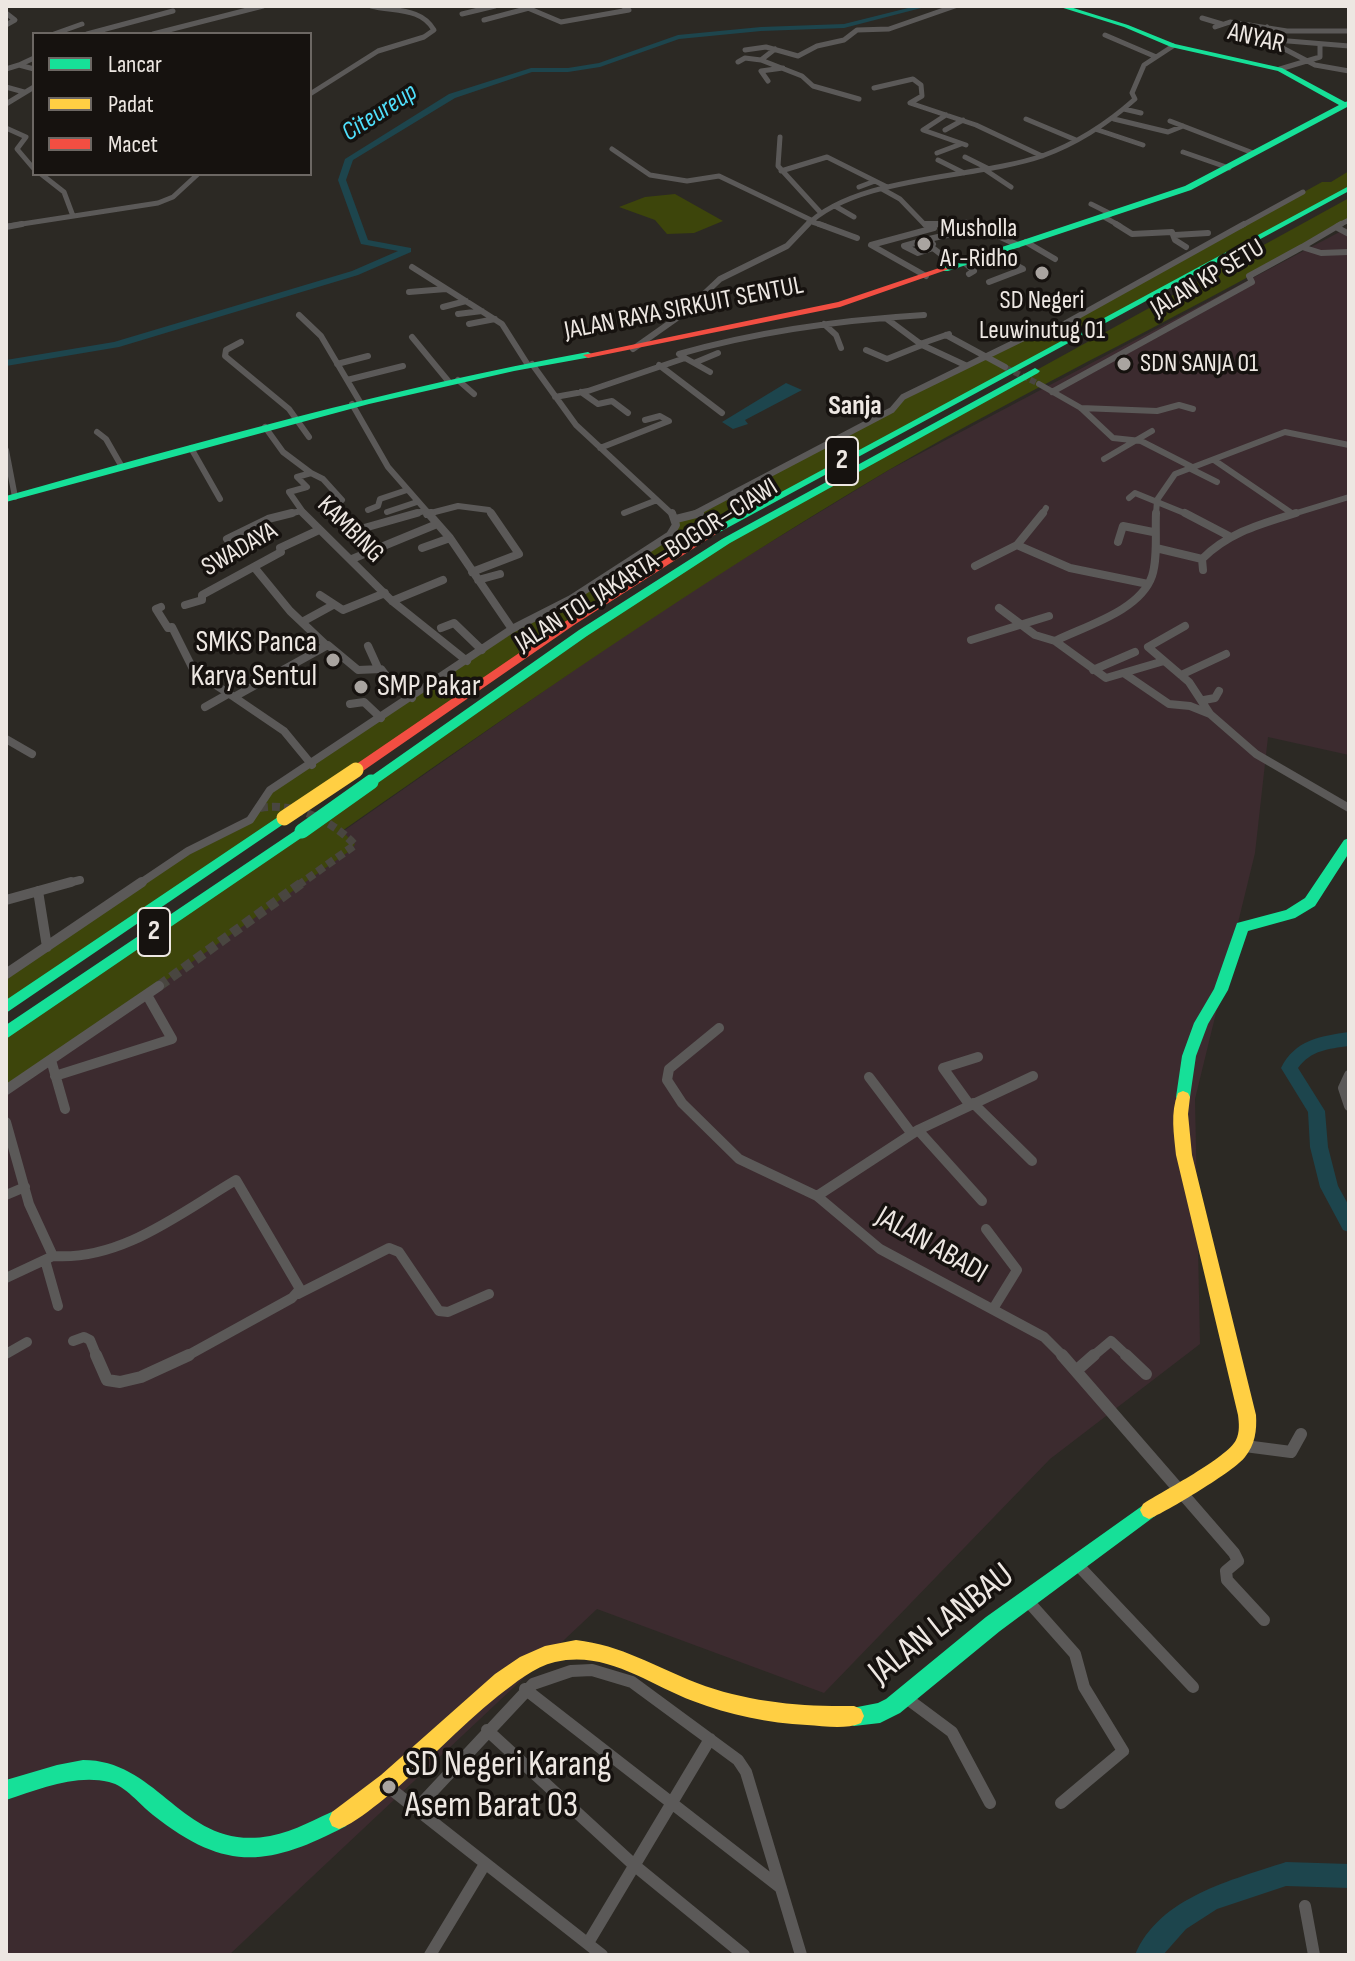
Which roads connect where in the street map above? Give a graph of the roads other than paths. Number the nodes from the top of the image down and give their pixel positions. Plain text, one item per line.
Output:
1 (263, 6) edge
2 (371, 6) edge
3 (495, 6) edge
4 (623, 6) edge
5 (955, 6) edge
6 (1060, 6) edge
7 (526, 7) edge
8 (171, 9) edge
9 (477, 11) junction
10 (6, 13) edge
11 (462, 14) dead end
12 (179, 15) dead end
13 (491, 18) junction
14 (1202, 18) dead end
15 (185, 19) dead end
16 (484, 20) dead end
17 (192, 23) junction
18 (82, 24) dead end
19 (1222, 24) junction
20 (6, 25) edge
21 (1215, 27) dead end
22 (1267, 27) junction
23 (71, 28) junction
24 (1349, 31) edge
25 (60, 32) edge
26 (80, 32) edge
27 (92, 32) edge
28 (160, 32) edge
29 (1105, 35) dead end
30 (1276, 42) junction
31 (1320, 45) junction
32 (1173, 46) junction
33 (1267, 46) dead end
34 (1349, 46) edge
35 (775, 49) junction
36 (745, 50) dead end
37 (32, 54) edge
38 (1154, 56) junction
39 (761, 60) junction
40 (1305, 60) junction
41 (738, 62) dead end
42 (1312, 63) junction
43 (19, 65) junction
44 (32, 68) edge
45 (783, 68) junction
46 (1302, 68) dead end
47 (6, 69) edge
48 (1280, 69) junction
49 (1348, 70) edge
50 (903, 73) dead end
51 (913, 79) junction
52 (768, 81) dead end
53 (6, 87) edge
54 (32, 88) edge
55 (874, 88) dead end
56 (24, 92) junction
57 (312, 93) edge
58 (32, 94) edge
59 (859, 99) dead end
60 (6, 104) edge
61 (1347, 105) edge
62 (1124, 109) junction
63 (946, 115) junction
64 (1026, 119) dead end
65 (1114, 119) junction
66 (963, 120) junction
67 (1170, 121) dead end
68 (1198, 122) dead end
69 (1138, 124) junction
70 (1185, 127) junction
71 (6, 128) edge
72 (945, 130) dead end
73 (1098, 130) junction
74 (780, 137) dead end
75 (1076, 140) junction
76 (1143, 145) dead end
77 (612, 149) dead end
78 (1183, 152) dead end
79 (937, 153) dead end
80 (1253, 153) junction
81 (1042, 156) junction
82 (965, 157) dead end
83 (938, 160) dead end
84 (32, 167) edge
85 (1229, 168) junction
86 (985, 169) junction
87 (783, 173) junction
88 (964, 173) junction
89 (44, 176) edge
90 (196, 176) edge
91 (772, 176) dead end
92 (875, 181) junction
93 (859, 187) dead end
94 (1011, 187) dead end
95 (885, 188) junction
96 (1349, 188) edge
97 (1303, 192) dead end
98 (1349, 198) edge
99 (835, 206) junction
100 (820, 212) junction
101 (1102, 212) junction
102 (73, 216) junction
103 (854, 217) dead end
104 (810, 220) junction
105 (1349, 220) edge
106 (944, 226) junction
107 (6, 227) edge
108 (1336, 227) junction
109 (1208, 233) dead end
110 (1132, 234) junction
111 (1349, 234) edge
112 (1175, 235) junction
113 (857, 238) dead end
114 (929, 239) junction
115 (1145, 242) dead end
116 (1022, 244) junction
117 (1186, 247) dead end
118 (1302, 247) junction
119 (933, 248) junction
120 (1348, 252) edge
121 (993, 253) junction
122 (1055, 259) dead end
123 (412, 267) dead end
124 (963, 268) junction
125 (926, 276) junction
126 (989, 282) dead end
127 (446, 289) junction
128 (409, 292) dead end
129 (466, 301) junction
130 (443, 307) dead end
131 (482, 311) junction
132 (458, 314) dead end
133 (299, 315) dead end
134 (924, 315) dead end
135 (495, 319) junction
136 (887, 319) junction
137 (469, 324) dead end
138 (824, 324) junction
139 (412, 337) dead end
140 (241, 342) dead end
141 (921, 345) junction
142 (841, 348) dead end
143 (633, 349) junction
144 (866, 350) dead end
145 (718, 353) dead end
146 (368, 356) dead end
147 (685, 358) junction
148 (985, 358) junction
149 (694, 363) junction
150 (337, 364) junction
151 (530, 365) junction
152 (659, 365) junction
153 (965, 365) junction
154 (403, 366) dead end
155 (1005, 367) tunnel mouth
156 (710, 372) dead end
157 (347, 380) junction
158 (454, 381) junction
159 (1039, 384) tunnel mouth
160 (581, 392) junction
161 (1052, 392) junction
162 (474, 394) dead end
163 (555, 397) junction
164 (356, 403) junction
165 (708, 403) junction
166 (1081, 408) junction
167 (694, 409) dead end
168 (1193, 409) dead end
169 (628, 413) dead end
170 (722, 413) dead end
171 (298, 418) junction
172 (645, 420) dead end
173 (265, 427) junction
174 (1152, 431) dead end
175 (97, 432) dead end
176 (309, 437) dead end
177 (1137, 440) junction
178 (1349, 445) edge
179 (191, 448) junction
180 (600, 448) junction
181 (6, 450) edge
182 (1104, 459) dead end
183 (1214, 460) junction
184 (122, 467) junction
185 (1190, 467) junction
186 (311, 473) junction
187 (1217, 482) dead end
188 (407, 490) junction
189 (1349, 497) edge
190 (10, 498) edge
191 (1129, 498) dead end
192 (220, 499) dead end
193 (342, 500) dead end
194 (657, 500) junction
195 (1157, 500) junction
196 (417, 502) junction
197 (1046, 508) dead end
198 (368, 510) dead end
199 (301, 511) junction
200 (387, 512) dead end
201 (425, 512) junction
202 (624, 513) dead end
203 (1293, 514) junction
204 (676, 519) junction
205 (437, 524) junction
206 (319, 530) junction
207 (357, 530) dead end
208 (1153, 532) junction
209 (1229, 536) junction
210 (450, 538) junction
211 (227, 539) dead end
212 (1118, 542) dead end
213 (1017, 545) junction
214 (422, 548) dead end
215 (1156, 548) junction
216 (352, 559) junction
217 (1202, 559) junction
218 (975, 566) dead end
219 (254, 567) junction
220 (1203, 570) dead end
221 (472, 572) junction
222 (500, 574) dead end
223 (443, 580) dead end
224 (478, 580) junction
225 (1148, 584) junction
226 (385, 593) junction
227 (320, 595) dead end
228 (392, 601) junction
229 (185, 605) dead end
230 (333, 605) junction
231 (161, 607) dead end
232 (999, 608) dead end
233 (1049, 616) dead end
234 (302, 622) junction
235 (1020, 625) junction
236 (1185, 626) dead end
237 (441, 628) dead end
238 (512, 629) junction
239 (971, 640) dead end
240 (1055, 641) junction
241 (326, 645) junction
242 (368, 646) dead end
243 (482, 650) junction
244 (1135, 652) dead end
245 (1226, 654) dead end
246 (467, 661) junction
247 (1164, 661) junction
248 (378, 668) junction
249 (1093, 670) junction
250 (1125, 674) junction
251 (1181, 675) junction
252 (1219, 691) dead end
253 (231, 696) junction
254 (412, 698) junction
255 (1204, 700) junction
256 (350, 704) dead end
257 (205, 707) dead end
258 (1210, 714) junction
259 (381, 718) junction
260 (6, 739) edge
261 (32, 754) dead end
262 (312, 765) junction
263 (363, 776) junction
264 (1349, 808) edge
265 (1349, 843) edge
266 (80, 880) dead end
267 (38, 891) junction
268 (6, 900) edge
269 (47, 947) junction
270 (6, 974) edge
271 (159, 986) tunnel mouth
272 (147, 995) junction
273 (6, 1007) edge
274 (719, 1028) dead end
275 (6, 1033) edge
276 (978, 1057) dead end
277 (51, 1060) junction
278 (1349, 1075) edge
279 (55, 1076) junction
280 (1033, 1076) dead end
281 (869, 1077) dead end
282 (6, 1090) edge
283 (971, 1104) junction
284 (1349, 1106) edge
285 (65, 1109) dead end
286 (6, 1122) edge
287 (915, 1132) junction
288 (1032, 1161) dead end
289 (25, 1187) junction
290 (6, 1195) edge
291 (817, 1196) junction
292 (982, 1201) dead end
293 (986, 1229) dead end
294 (49, 1258) junction
295 (6, 1278) edge
296 (298, 1294) junction
297 (489, 1294) dead end
298 (58, 1306) dead end
299 (993, 1309) junction
300 (73, 1341) dead end
301 (27, 1342) dead end
302 (6, 1354) edge
303 (1077, 1370) junction
304 (1146, 1374) dead end
305 (1301, 1434) dead end
306 (1245, 1446) junction
307 (1178, 1489) junction
308 (1075, 1562) junction
309 (1027, 1600) junction
310 (1264, 1620) dead end
311 (1193, 1687) dead end
312 (525, 1689) junction
313 (905, 1697) junction
314 (487, 1730) junction
315 (710, 1739) junction
316 (387, 1786) junction
317 (6, 1790) edge
318 (990, 1803) dead end
319 (1061, 1803) dead end
320 (671, 1805) junction
321 (417, 1808) junction
322 (485, 1864) junction
323 (634, 1865) junction
324 (783, 1889) junction
325 (1305, 1906) dead end
326 (588, 1943) junction
327 (430, 1955) edge
328 (602, 1955) edge
329 (744, 1955) edge
330 (801, 1955) edge
331 (1314, 1955) edge

1 - 17 street
2 - 57 street
3 - 9 street
4 - 7 street
5 - 35 street
6 - 32 main road, ANYAR
7 - 13 street
8 - 12 street
8 - 27 street
9 - 11 street
9 - 13 street
10 - 20 street
13 - 16 street
14 - 19 street
15 - 17 street
17 - 28 street
18 - 23 street
19 - 21 street
19 - 22 street
22 - 24 street
22 - 30 street
23 - 25 street
23 - 26 street
29 - 38 street
30 - 31 street
30 - 33 street
30 - 40 street
31 - 34 street
31 - 40 street
32 - 38 street
32 - 48 main road, ANYAR
35 - 36 street
35 - 39 street
37 - 43 street
38 - 62 street
39 - 41 street
39 - 45 street
40 - 42 street
40 - 48 street
42 - 46 street
42 - 49 street
43 - 44 street
43 - 47 street
45 - 52 street
45 - 59 street
48 - 61 main road, ANYAR
50 - 51 street
51 - 55 street
51 - 63 street
53 - 56 street
54 - 56 street
56 - 58 street
56 - 60 street
61 - 80 main road, JALAN RAYA SIRKUIT SENTUL
62 - 65 street
62 - 69 street
63 - 66 street
63 - 79 street
64 - 75 street
65 - 69 street
65 - 73 street
66 - 72 street
66 - 81 street
67 - 70 street
68 - 70 street
69 - 70 street
70 - 80 street
71 - 84 street
73 - 75 street
73 - 76 street
74 - 87 street
75 - 81 street
77 - 104 street
78 - 85 street
80 - 85 main road, JALAN RAYA SIRKUIT SENTUL
81 - 86 street
82 - 86 street
83 - 88 street
85 - 101 main road, JALAN RAYA SIRKUIT SENTUL
86 - 88 street
86 - 94 street
87 - 91 street
87 - 92 street
87 - 100 street
88 - 95 street
89 - 102 street
90 - 102 street
92 - 93 street
92 - 95 street
95 - 99 street
95 - 106 street
96 - 263 main road, JALAN TOL JAKARTA–BOGOR–CIAWI / 2
97 - 148 street
98 - 263 main road, JALAN TOL JAKARTA–BOGOR–CIAWI / 2
99 - 100 street
99 - 103 street
100 - 104 street
101 - 110 street
101 - 116 main road, JALAN RAYA SIRKUIT SENTUL
102 - 107 street
104 - 113 street
104 - 143 street
105 - 108 street
106 - 114 street
106 - 116 street
106 - 125 street
108 - 111 street
108 - 118 street
109 - 112 street
110 - 112 street
110 - 115 street
112 - 117 street
114 - 119 street
114 - 119 street
116 - 121 main road, JALAN RAYA SIRKUIT SENTUL
116 - 122 street
118 - 120 street, JALAN KP SETU
118 - 161 street, JALAN KP SETU
119 - 124 street
121 - 124 main road, JALAN RAYA SIRKUIT SENTUL
121 - 126 street
123 - 127 street
124 - 125 main road, JALAN RAYA SIRKUIT SENTUL
125 - 143 main road, JALAN RAYA SIRKUIT SENTUL
127 - 128 street
127 - 129 street
129 - 130 street
129 - 131 street
131 - 132 street
131 - 135 street
133 - 150 street
134 - 136 street
135 - 137 street
135 - 151 street
136 - 138 street
136 - 141 street
138 - 142 street
138 - 147 street
139 - 158 street
140 - 171 street
141 - 144 street
141 - 148 street
141 - 153 street
143 - 151 main road, JALAN RAYA SIRKUIT SENTUL
145 - 149 street
146 - 150 street
147 - 149 street
147 - 152 street
148 - 153 street
148 - 155 street
149 - 156 street
150 - 157 street
151 - 158 main road, JALAN RAYA SIRKUIT SENTUL
151 - 163 street
152 - 160 street
152 - 165 street
153 - 204 street
154 - 157 street
157 - 164 street
158 - 162 street
158 - 164 main road, JALAN RAYA SIRKUIT SENTUL
159 - 161 street
160 - 163 street
160 - 169 street
161 - 166 street
163 - 180 street
164 - 171 main road, JALAN RAYA SIRKUIT SENTUL
164 - 188 street
165 - 167 street
165 - 170 street
166 - 168 street
166 - 177 street
171 - 173 main road, JALAN RAYA SIRKUIT SENTUL
171 - 176 street
172 - 180 street
173 - 179 main road, JALAN RAYA SIRKUIT SENTUL
173 - 186 street
174 - 177 street
175 - 184 street
177 - 182 street
177 - 185 street
178 - 183 street
179 - 184 main road, JALAN RAYA SIRKUIT SENTUL
179 - 192 street
180 - 194 street
181 - 190 street
183 - 185 street
183 - 203 street
184 - 190 main road, JALAN RAYA SIRKUIT SENTUL
185 - 187 street
185 - 195 street
186 - 193 street
186 - 199 street, KAMBING
188 - 196 street
188 - 198 street
189 - 203 street
191 - 195 street
194 - 202 street
194 - 204 street
195 - 208 street
195 - 209 street
196 - 200 street
196 - 201 street
197 - 213 street
199 - 206 street, KAMBING
199 - 211 street
201 - 205 street
201 - 207 street
201 - 221 street
203 - 209 street
204 - 238 street
205 - 210 street
205 - 216 street
206 - 216 street, KAMBING
206 - 219 street, SWADAYA
208 - 212 street
208 - 215 street
209 - 217 street
210 - 214 street
210 - 221 street
213 - 218 street
213 - 225 street
215 - 217 street
215 - 225 street
216 - 226 street, KAMBING
217 - 220 street
219 - 229 street, SWADAYA
219 - 234 street
221 - 224 street
222 - 224 street
223 - 228 street
224 - 238 street
225 - 240 street
226 - 228 street, KAMBING
226 - 230 street
227 - 230 street
228 - 246 street, KAMBING
230 - 234 street
231 - 253 street
232 - 235 street
233 - 235 street
234 - 241 street
235 - 239 street
235 - 240 street
236 - 247 street
237 - 243 street
238 - 243 street
240 - 249 street
241 - 248 street
241 - 253 street
242 - 248 street
243 - 246 street
244 - 249 street
245 - 251 street
246 - 254 street
247 - 250 street
247 - 251 street
248 - 254 street
249 - 250 street
250 - 258 street
251 - 255 street
252 - 255 street
253 - 257 street
253 - 262 street
254 - 259 street
255 - 258 street
256 - 259 street
258 - 264 street
259 - 262 street
260 - 261 street
262 - 269 street
263 - 273 main road, JALAN TOL JAKARTA–BOGOR–CIAWI / 2, bridge
263 - 275 main road, JALAN TOL JAKARTA–BOGOR–CIAWI / 2, bridge
265 - 306 main road
266 - 267 street
267 - 268 street
267 - 269 street
269 - 270 street
271 - 272 street
272 - 277 street
272 - 279 street
274 - 291 street, JALAN ABADI
276 - 283 street
277 - 279 street
277 - 282 street
278 - 284 street
279 - 285 street
280 - 283 street
281 - 287 street
283 - 287 street
283 - 288 street
286 - 289 street
287 - 291 street
287 - 292 street
289 - 290 street
289 - 294 street
291 - 299 street, JALAN ABADI
293 - 299 street
294 - 295 street
294 - 296 street
294 - 298 street
296 - 297 street
296 - 300 street
299 - 303 street, JALAN ABADI
301 - 302 street
303 - 304 street
303 - 307 street, JALAN ABADI
305 - 306 street
306 - 307 main road, JALAN LANBAU
307 - 308 main road, JALAN LANBAU
307 - 310 street, JALAN ABADI
308 - 309 main road, JALAN LANBAU
308 - 311 street
309 - 313 main road, JALAN LANBAU
309 - 319 street
312 - 314 street
312 - 315 street
312 - 320 street
313 - 316 main road, JALAN LANBAU
313 - 318 street
314 - 321 street
314 - 323 street
315 - 320 street
315 - 324 street
316 - 317 main road, JALAN LANBAU
316 - 321 street
320 - 323 street
320 - 324 street
321 - 322 street
322 - 326 street
322 - 327 street
323 - 326 street
323 - 329 street
324 - 330 street
325 - 331 street
326 - 328 street

